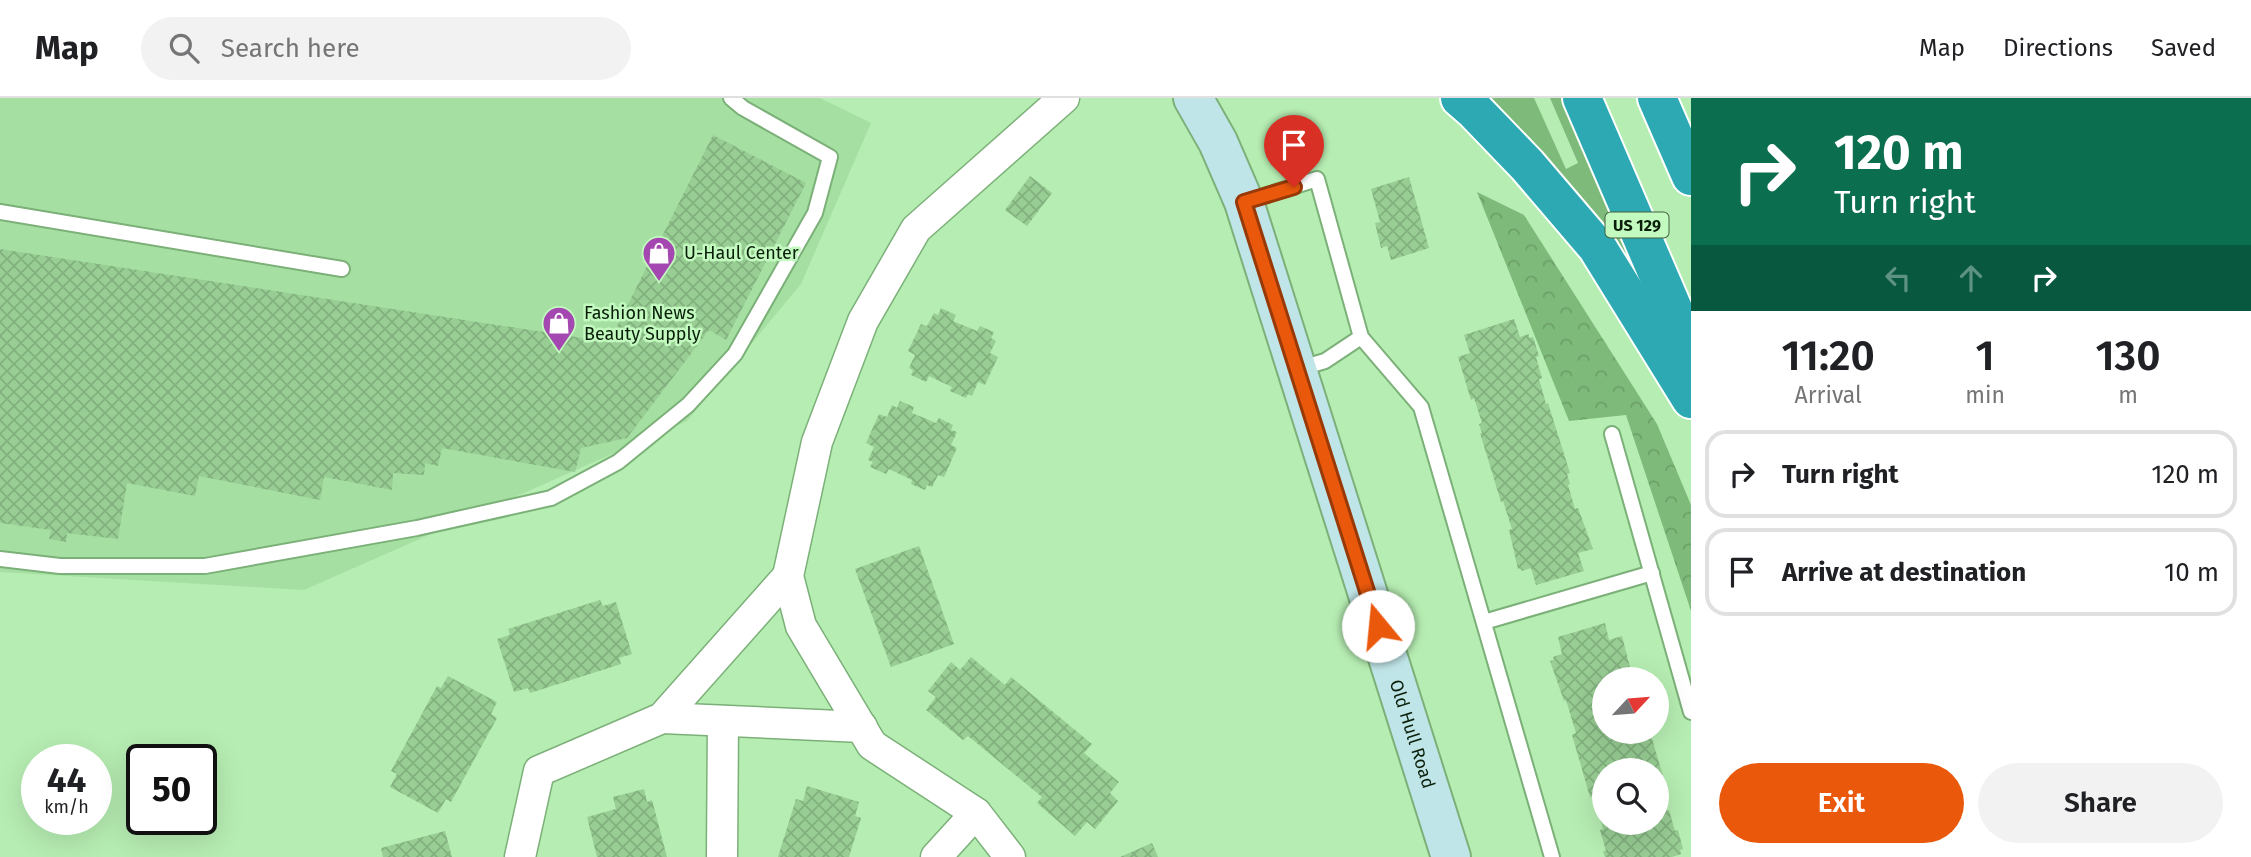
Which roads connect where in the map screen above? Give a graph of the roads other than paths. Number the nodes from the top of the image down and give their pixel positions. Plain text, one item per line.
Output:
1 (731, 98) edge
2 (1064, 98) edge
3 (1193, 98) edge
4 (1460, 98) edge
5 (1582, 98) edge
6 (1657, 98) edge
7 (1691, 176) edge
8 (1244, 202) junction
9 (0, 212) edge
10 (342, 269) dead end
11 (1361, 337) junction
12 (1691, 351) edge
13 (1297, 370) junction
14 (1691, 399) edge
15 (1612, 434) dead end
16 (0, 559) edge
17 (1652, 573) junction
18 (788, 576) junction
19 (1483, 622) junction
20 (1691, 712) edge
21 (662, 718) junction
22 (723, 721) junction
23 (862, 727) junction
24 (976, 813) junction
25 (520, 857) edge
26 (722, 857) edge
27 (936, 857) edge
28 (1010, 857) edge
29 (1451, 857) edge
30 (1552, 857) edge

1 - 16 lane
2 - 18 street
3 - 8 main road, Old Hull Road
4 - 14 highway
5 - 12 highway, US 129
6 - 7 highway
8 - 11 lane
8 - 13 main road, Old Hull Road
9 - 10 lane
11 - 13 lane
11 - 19 lane
13 - 29 main road, Old Hull Road
15 - 17 lane
17 - 19 lane
17 - 20 lane
18 - 21 street
18 - 23 street
19 - 30 lane
21 - 22 street
21 - 25 street
22 - 23 street
22 - 26 street
23 - 24 street
24 - 27 street
24 - 28 street

